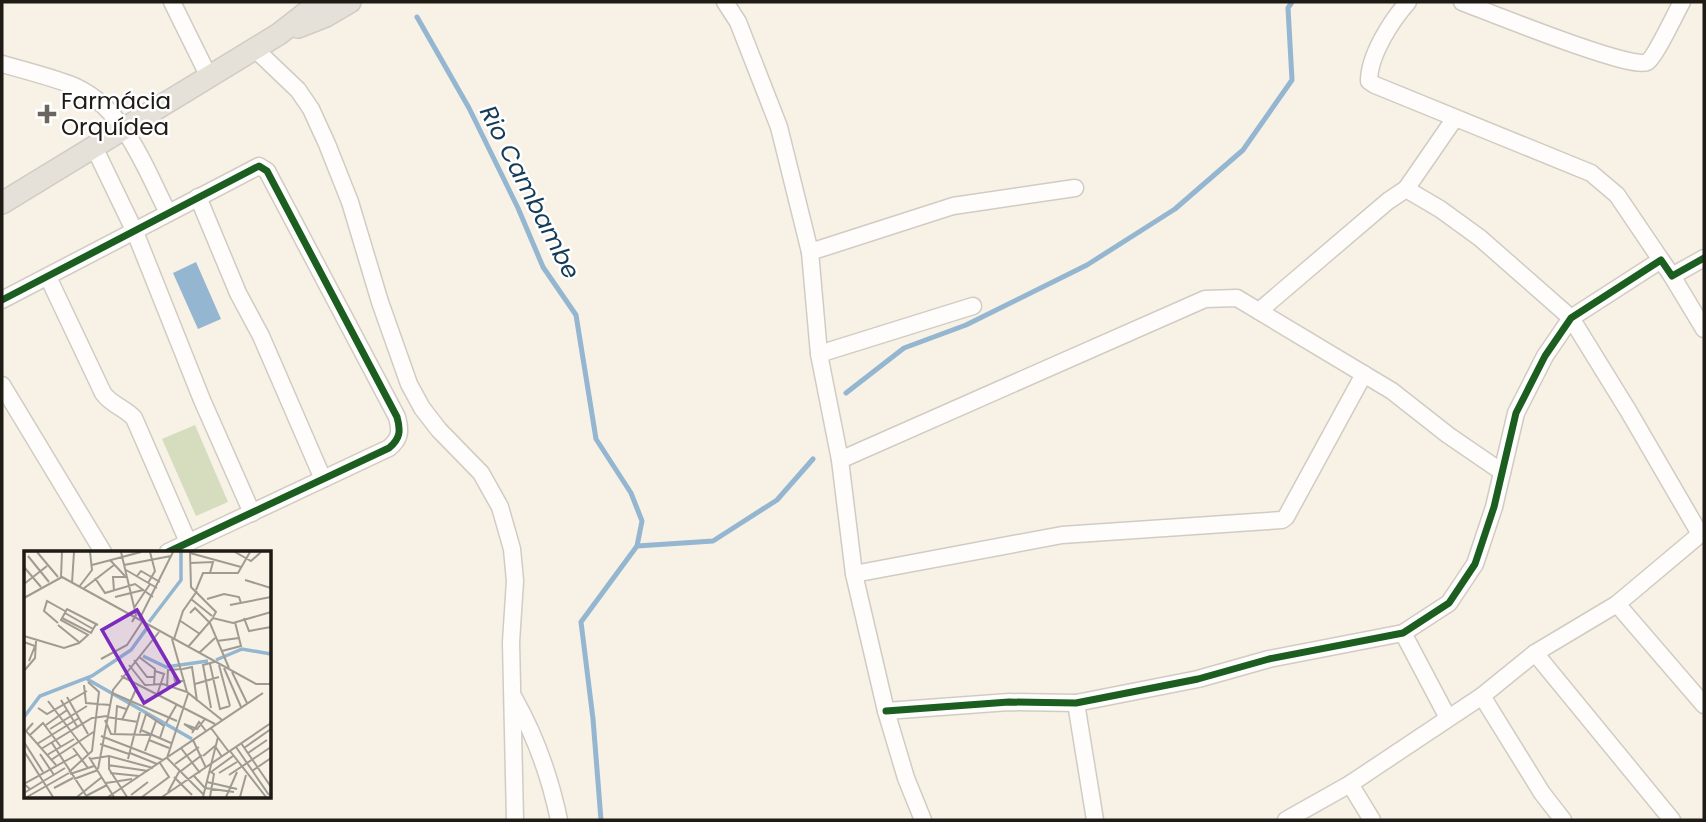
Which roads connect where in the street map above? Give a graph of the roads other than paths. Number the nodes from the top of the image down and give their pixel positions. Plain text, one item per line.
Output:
1 (172, 2) edge
2 (350, 2) edge
3 (725, 2) edge
4 (1408, 2) edge
5 (1462, 2) edge
6 (1682, 2) edge
7 (321, 7) edge
8 (256, 49) junction
9 (2, 64) edge
10 (209, 77) junction
11 (1455, 118) junction
12 (124, 129) junction
13 (94, 147) junction
14 (1075, 188) dead end
15 (1406, 189) junction
16 (198, 197) junction
17 (2, 203) edge
18 (168, 213) junction
19 (135, 232) junction
20 (810, 252) junction
21 (1704, 258) edge
22 (1661, 260) junction
23 (1672, 276) junction
24 (48, 277) junction
25 (2, 300) edge
26 (974, 306) dead end
27 (1259, 311) junction
28 (1571, 318) junction
29 (1704, 329) edge
30 (819, 354) junction
31 (1364, 374) junction
32 (2, 385) edge
33 (840, 460) junction
34 (1502, 472) junction
35 (323, 479) junction
36 (252, 513) junction
37 (1702, 532) edge
38 (188, 542) junction
39 (102, 551) edge
40 (170, 551) edge
41 (854, 574) junction
42 (1617, 604) junction
43 (1403, 634) junction
44 (1535, 653) junction
45 (512, 695) junction
46 (1482, 696) junction
47 (1076, 703) junction
48 (1704, 705) edge
49 (886, 712) junction
50 (1448, 718) junction
51 (1350, 784) junction
52 (515, 820) edge
53 (559, 820) edge
54 (923, 820) edge
55 (1095, 820) edge
56 (1286, 820) edge
57 (1372, 820) edge
58 (1563, 820) edge
59 (1672, 820) edge

1 - 10 street
2 - 7 main road
3 - 20 street
4 - 11 street
5 - 6 street
7 - 8 main road
8 - 10 main road
8 - 45 street
9 - 12 street
10 - 12 main road
11 - 15 street
11 - 22 street
12 - 13 main road
12 - 18 street
13 - 17 main road
13 - 19 street
14 - 20 street
15 - 27 street
15 - 28 street
16 - 18 street
16 - 35 street
16 - 35 street
18 - 19 street
19 - 24 street
19 - 36 street
20 - 30 street
21 - 23 street
22 - 23 street
22 - 28 street
23 - 29 street
24 - 25 street
24 - 38 street
26 - 30 street
27 - 31 street
27 - 33 street
28 - 34 street
28 - 37 street
30 - 33 street
31 - 34 street
31 - 41 street
32 - 39 street
33 - 41 street
34 - 43 street
35 - 36 street
36 - 38 street
37 - 42 street
38 - 40 street
41 - 49 street
42 - 44 street
42 - 48 street
43 - 47 street
43 - 50 street
44 - 46 street
44 - 59 street
45 - 52 street
45 - 53 street
46 - 50 street
46 - 58 street
47 - 49 street
47 - 55 street
49 - 54 street
50 - 51 street
51 - 56 street
51 - 57 street

